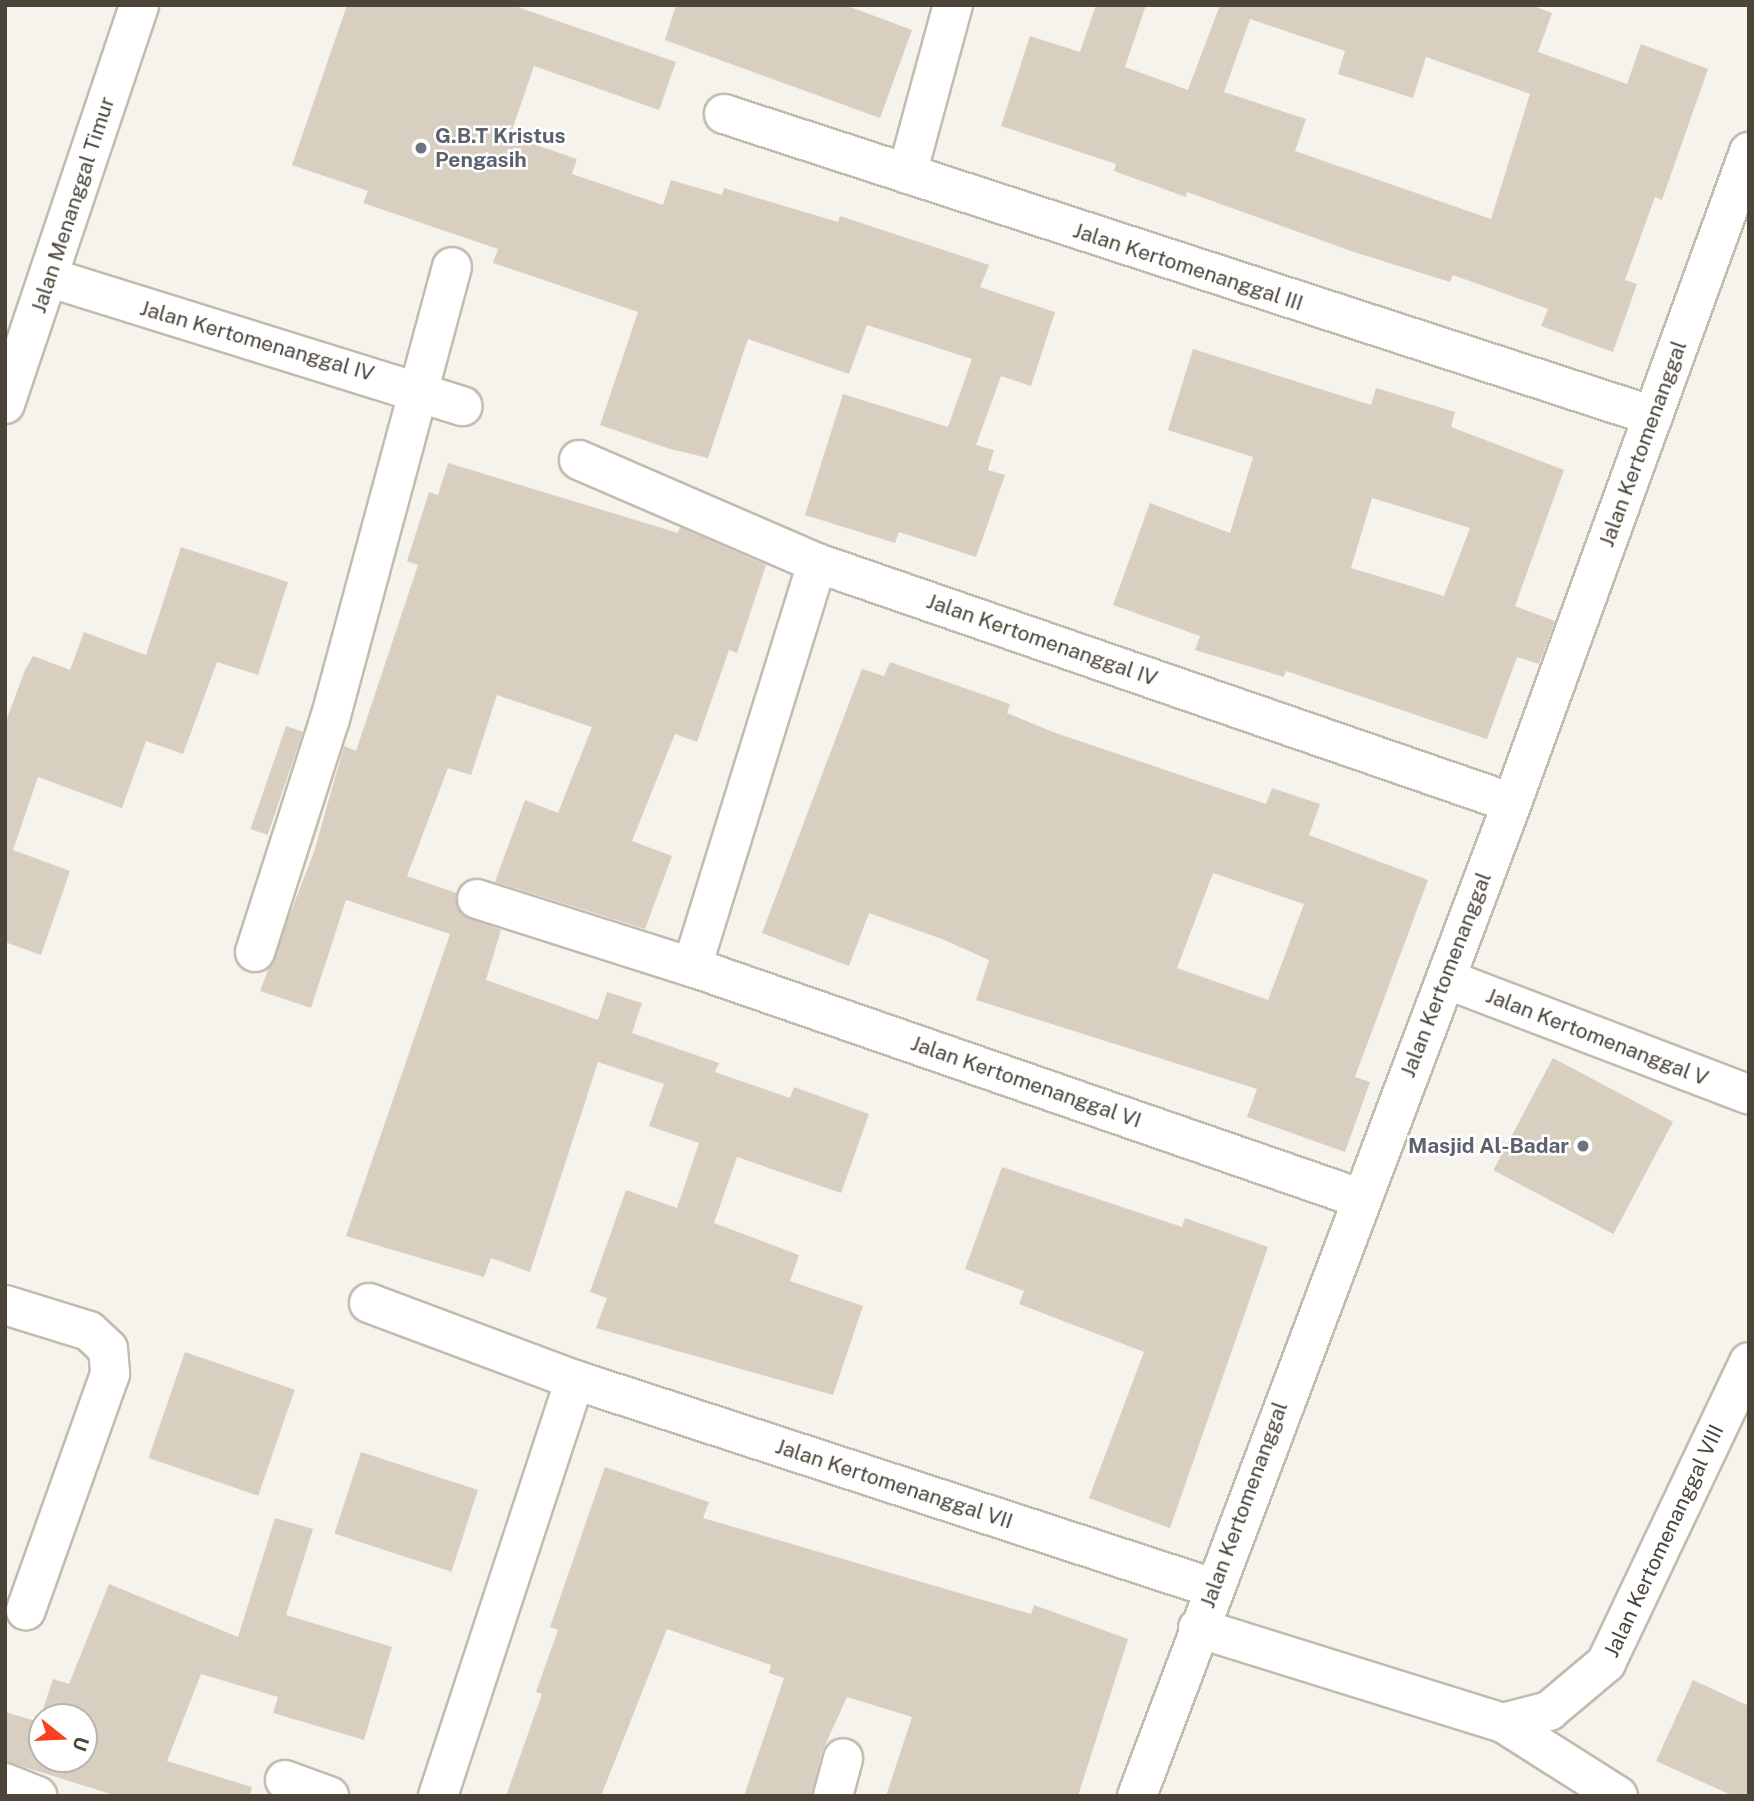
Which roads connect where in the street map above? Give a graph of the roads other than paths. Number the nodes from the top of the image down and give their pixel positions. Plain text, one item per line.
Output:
1 (139, 5) edge
2 (953, 5) edge
3 (724, 114) dead end
4 (1749, 152) edge
5 (907, 174) junction
6 (452, 267) dead end
7 (51, 278) junction
8 (417, 388) junction
9 (5, 404) edge
10 (463, 406) dead end
11 (1653, 416) junction
12 (579, 460) dead end
13 (817, 563) junction
14 (1512, 803) junction
15 (477, 900) dead end
16 (255, 952) dead end
17 (692, 967) junction
18 (1446, 979) junction
19 (1749, 1095) edge
20 (1359, 1198) junction
21 (369, 1303) dead end
22 (5, 1305) edge
23 (1749, 1362) edge
24 (575, 1380) junction
25 (1213, 1588) junction
26 (26, 1610) dead end
27 (1198, 1628) junction
28 (1503, 1723) junction
29 (843, 1758) dead end
30 (285, 1780) dead end
31 (329, 1796) edge
32 (438, 1796) edge
33 (832, 1796) edge
34 (1137, 1796) edge
35 (1618, 1796) edge

1 - 7 street, Jalan Menanggal Timur
2 - 5 street
3 - 5 street, Jalan Kertomenanggal III
4 - 11 street, Jalan Kertomenanggal
5 - 11 street, Jalan Kertomenanggal III
6 - 8 street
7 - 8 street, Jalan Kertomenanggal IV
7 - 9 street, Jalan Menanggal Timur
8 - 10 street, Jalan Kertomenanggal IV
8 - 16 street
11 - 14 street, Jalan Kertomenanggal
12 - 13 street, Jalan Kertomenanggal IV
13 - 14 street, Jalan Kertomenanggal IV
13 - 17 street
14 - 18 street, Jalan Kertomenanggal
15 - 17 street, Jalan Kertomenanggal VI
17 - 20 street, Jalan Kertomenanggal VI
18 - 19 street, Jalan Kertomenanggal V
18 - 20 street, Jalan Kertomenanggal
20 - 25 street, Jalan Kertomenanggal
21 - 24 street, Jalan Kertomenanggal VII
22 - 26 street
23 - 28 street, Jalan Kertomenanggal VIII
24 - 25 street, Jalan Kertomenanggal VII
24 - 32 street
25 - 27 street, Jalan Kertomenanggal
27 - 28 street
27 - 34 street, Jalan Kertomenanggal
28 - 35 street
29 - 33 street
30 - 31 street

